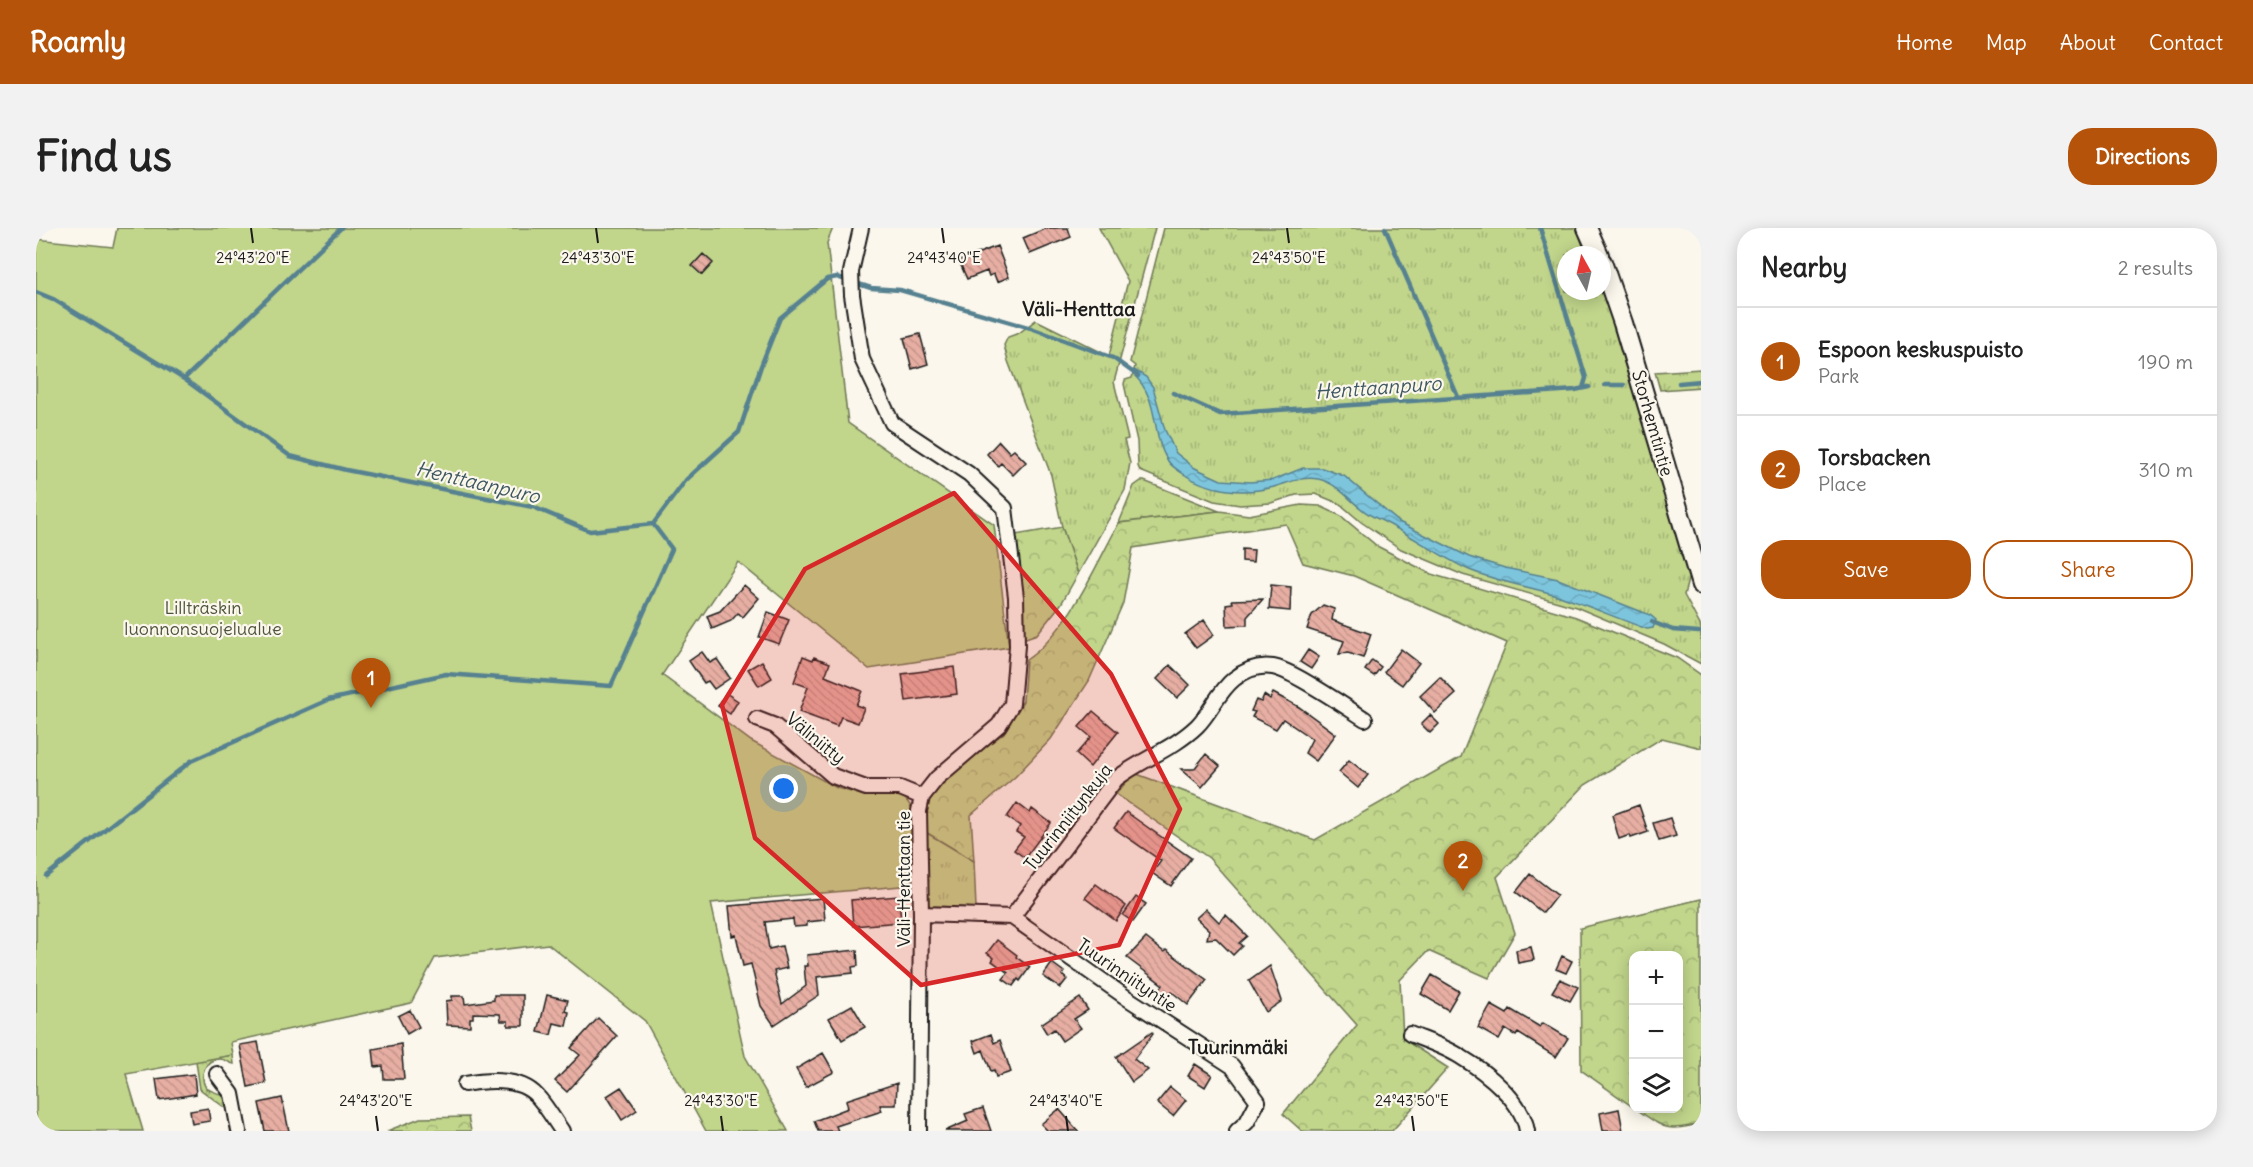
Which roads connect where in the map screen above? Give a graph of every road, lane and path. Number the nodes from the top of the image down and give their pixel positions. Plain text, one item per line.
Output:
1 (861, 228) edge
2 (1587, 228) edge
3 (1595, 246) edge
4 (1611, 289) edge
5 (1701, 585) edge
6 (757, 719) dead end
7 (1365, 719) dead end
8 (922, 797) junction
9 (921, 914) junction
10 (1012, 917) junction
11 (1410, 1034) dead end
12 (217, 1074) dead end
13 (465, 1084) dead end
14 (239, 1131) edge
15 (562, 1131) edge
16 (919, 1131) edge
17 (1237, 1131) edge
18 (1527, 1131) edge

1 - 8 street, Väli-Henttaan tie
2 - 3 main road
4 - 5 main road, Storhemtintie
6 - 8 street, Väliniitty
7 - 10 street, Tuurinniitynkuja
8 - 9 street, Väli-Henttaan tie
9 - 10 street
9 - 16 street, Väli-Henttaan tie
10 - 17 street, Tuurinniityntie
11 - 18 street
12 - 14 street
13 - 15 street

